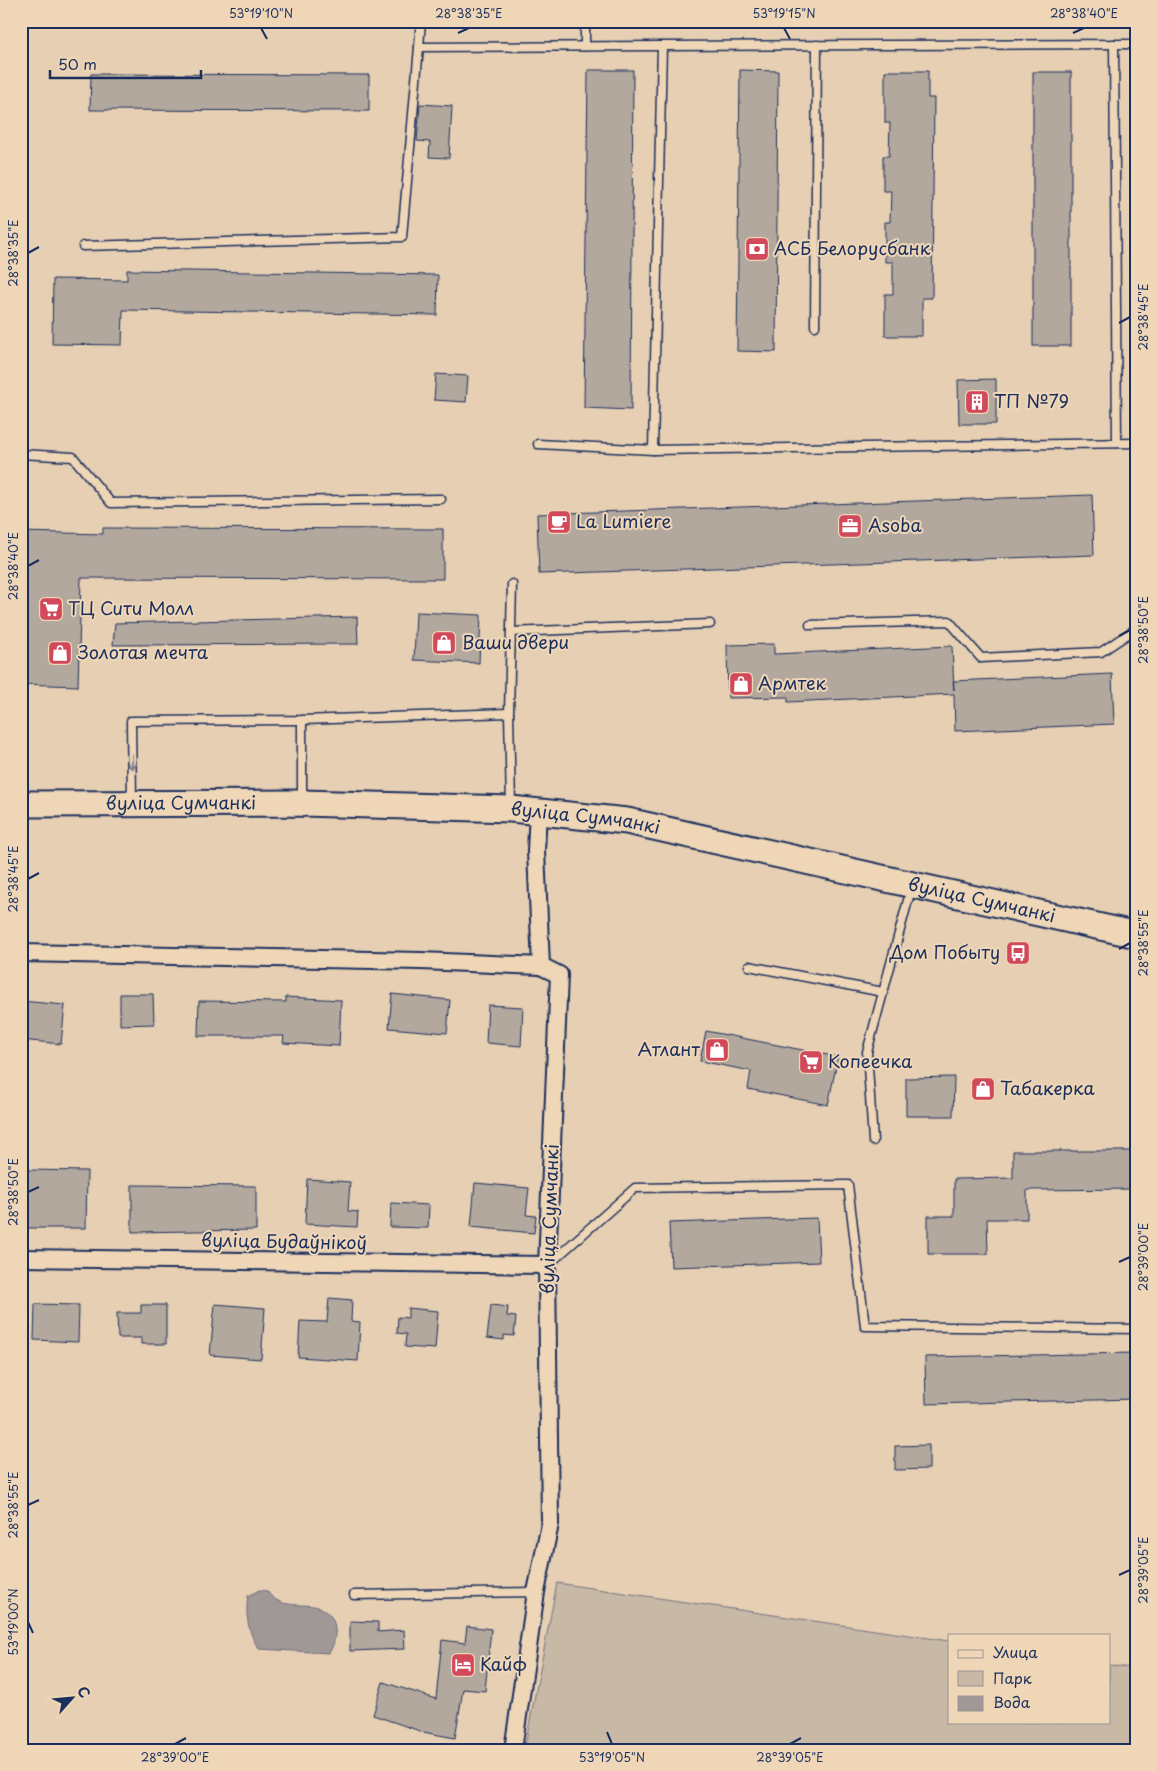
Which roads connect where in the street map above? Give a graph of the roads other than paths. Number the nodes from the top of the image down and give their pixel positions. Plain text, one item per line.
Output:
1 (420, 21) edge
2 (585, 21) edge
3 (1114, 44) junction
4 (1137, 44) edge
5 (817, 45) junction
6 (586, 46) junction
7 (662, 46) junction
8 (419, 47) junction
9 (83, 246) dead end
10 (815, 326) dead end
11 (1117, 443) junction
12 (1137, 443) edge
13 (538, 444) dead end
14 (653, 450) junction
15 (21, 454) edge
16 (441, 499) dead end
17 (512, 584) dead end
18 (710, 624) dead end
19 (810, 625) dead end
20 (1137, 628) edge
21 (511, 632) junction
22 (509, 713) junction
23 (302, 720) junction
24 (132, 802) junction
25 (302, 803) junction
26 (21, 804) edge
27 (511, 809) junction
28 (538, 811) junction
29 (912, 884) junction
30 (1137, 935) edge
31 (21, 953) edge
32 (541, 966) junction
33 (749, 966) dead end
34 (883, 992) junction
35 (873, 1141) dead end
36 (21, 1258) edge
37 (547, 1266) junction
38 (1137, 1329) edge
39 (536, 1592) junction
40 (354, 1595) dead end
41 (513, 1750) edge

1 - 8 lane
2 - 6 lane
3 - 4 lane
3 - 5 lane
3 - 11 lane
5 - 7 lane
5 - 10 lane
6 - 7 lane
6 - 8 lane
7 - 14 lane
8 - 9 lane
11 - 12 lane
11 - 14 lane
13 - 14 lane
15 - 16 lane
17 - 21 lane
18 - 21 lane
19 - 20 lane
21 - 22 lane
22 - 23 lane
22 - 27 lane
23 -> 24 lane
23 - 25 lane
24 - 25 main road, вуліца Сумчанкі
24 - 26 main road, вуліца Сумчанкі
25 - 27 main road, вуліца Сумчанкі
27 - 28 main road, вуліца Сумчанкі
28 - 29 main road, вуліца Сумчанкі
28 - 32 street
29 - 30 main road, вуліца Сумчанкі
29 - 34 lane
31 - 32 street
32 - 37 street, вуліца Сумчанкі
33 - 34 lane
34 - 35 lane
36 - 37 street, вуліца Будаўнікоў
37 - 38 lane
37 - 39 street, вуліца Сумчанкі
39 - 40 lane
39 - 41 street, вуліца Сумчанкі

